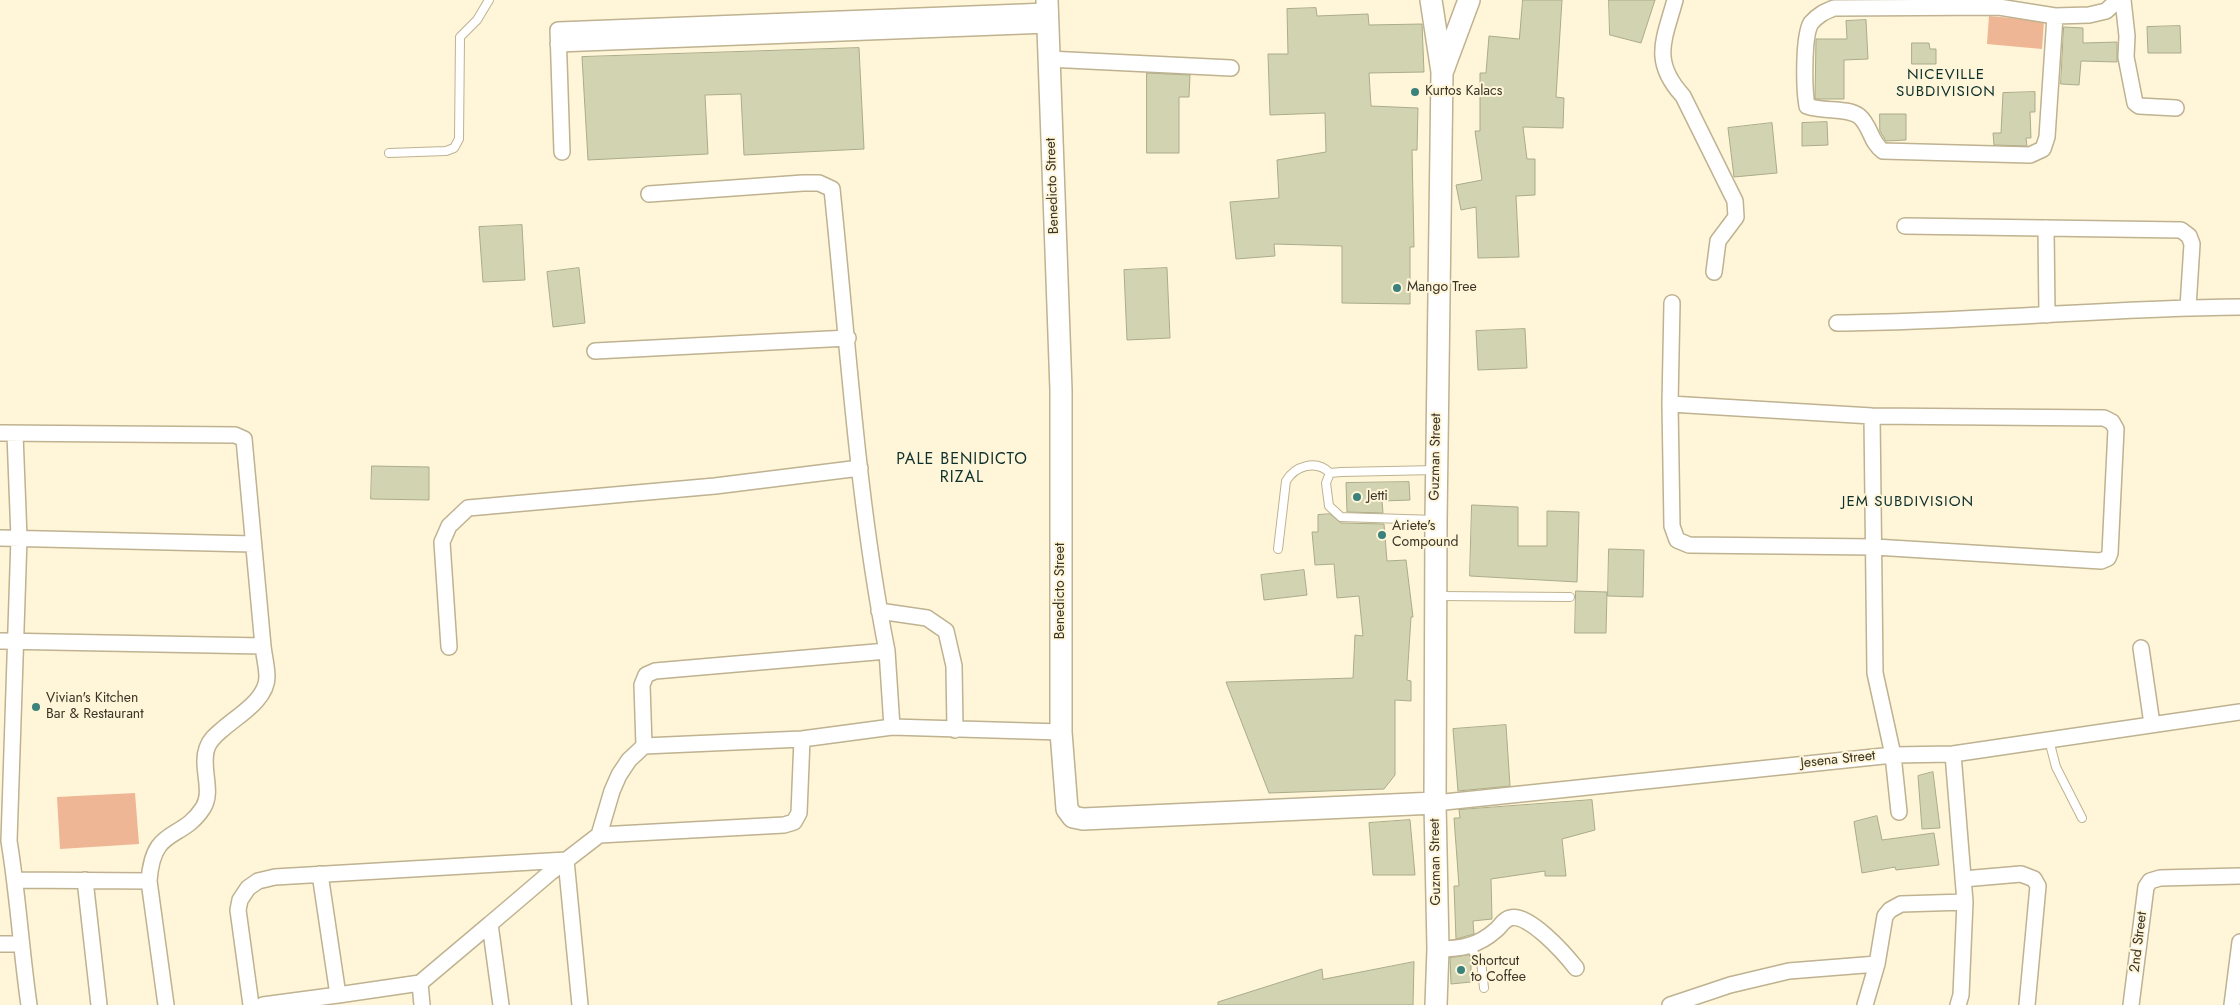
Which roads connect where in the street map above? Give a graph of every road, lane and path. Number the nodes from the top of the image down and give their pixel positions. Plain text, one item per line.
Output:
1 (489, 0) edge
2 (1431, 0) edge
3 (1469, 0) edge
4 (1675, 0) edge
5 (2118, 0) edge
6 (2123, 0) edge
7 (1048, 12) edge
8 (2055, 16) junction
9 (1048, 59) junction
10 (1231, 68) dead end
11 (1442, 72) junction
12 (2176, 108) dead end
13 (389, 152) dead end
14 (562, 152) dead end
15 (650, 194) dead end
16 (1905, 226) dead end
17 (2046, 228) junction
18 (1714, 272) dead end
19 (1672, 303) dead end
20 (2240, 307) edge
21 (2188, 308) junction
22 (2047, 315) junction
23 (1837, 323) dead end
24 (848, 338) junction
25 (595, 351) dead end
26 (1670, 404) junction
27 (1872, 416) junction
28 (8, 433) edge
29 (860, 468) junction
30 (1436, 470) junction
31 (1330, 473) junction
32 (1436, 520) junction
33 (0, 538) edge
34 (19, 538) junction
35 (253, 544) junction
36 (1875, 547) junction
37 (1278, 550) dead end
38 (1436, 596) junction
39 (1570, 597) dead end
40 (879, 611) junction
41 (0, 641) edge
42 (16, 641) junction
43 (262, 646) junction
44 (449, 647) dead end
45 (2141, 648) dead end
46 (887, 651) junction
47 (2240, 712) edge
48 (2152, 724) junction
49 (892, 727) junction
50 (955, 730) junction
51 (1061, 732) junction
52 (6, 738) edge
53 (802, 740) junction
54 (2049, 740) junction
55 (644, 746) junction
56 (1953, 754) junction
57 (1893, 755) junction
58 (1435, 803) junction
59 (1899, 812) dead end
60 (2082, 818) dead end
61 (599, 835) junction
62 (4, 841) edge
63 (566, 860) junction
64 (320, 874) junction
65 (2240, 876) edge
66 (1963, 879) junction
67 (15, 880) junction
68 (85, 880) junction
69 (149, 881) junction
70 (1965, 902) junction
71 (490, 924) junction
72 (2240, 942) edge
73 (0, 944) edge
74 (20, 944) junction
75 (1470, 947) junction
76 (1438, 949) junction
77 (1877, 964) junction
78 (1576, 968) dead end
79 (420, 983) junction
80 (1484, 988) dead end
81 (338, 995) junction
82 (29, 1005) edge
83 (99, 1005) edge
84 (166, 1005) edge
85 (251, 1005) edge
86 (263, 1005) edge
87 (422, 1005) edge
88 (501, 1005) edge
89 (580, 1005) edge
90 (1436, 1005) edge
91 (1670, 1005) edge
92 (1865, 1005) edge
93 (1958, 1005) edge
94 (2027, 1005) edge
95 (2131, 1005) edge
96 (2232, 1005) edge

1 - 13 lane
2 - 11 street, Guzman Street
3 - 11 street
4 - 18 street
5 - 8 street
6 - 12 street
7 - 9 street, Benedicto Street
7 - 14 street
8 - 8 street
9 - 10 street
9 - 51 street, Benedicto Street
11 - 30 street, Guzman Street
15 - 24 street
16 - 17 street
17 - 21 street
17 - 22 street
19 - 26 street
20 - 21 street
21 - 22 street
22 - 23 street
24 - 25 street
24 - 29 street
26 - 27 street
26 - 36 street
27 - 36 street
27 - 36 street
28 - 34 street
28 - 35 street
29 - 40 street
29 - 44 street
30 - 31 lane
30 - 32 street, Guzman Street
31 - 32 lane
31 - 37 lane
32 - 38 street, Guzman Street
33 - 34 street
34 - 35 street
34 - 42 street
35 - 43 street
36 - 57 street
38 - 39 lane
38 - 58 street, Guzman Street
40 - 46 street
40 - 50 street
41 - 42 street
42 - 43 street
42 - 52 street
43 - 69 street
45 - 48 street
46 - 49 street
46 - 55 street
47 - 48 street, Jesena Street
48 - 54 street, Jesena Street
49 - 50 street
49 - 53 street
50 - 51 street
51 - 58 street, Benedicto Street
52 - 62 street
53 - 55 street
53 - 61 street
54 - 56 street, Jesena Street
54 - 60 lane
55 - 61 street
56 - 57 street, Jesena Street
56 - 66 street
57 - 58 street, Jesena Street
57 - 59 street
58 - 76 street, Guzman Street
61 - 63 street
62 - 67 street
63 - 64 street
63 - 71 street
63 - 89 street
64 - 81 street
64 - 85 street
65 - 95 street, 2nd Street
66 - 70 street
66 - 94 street
67 - 68 street
67 - 74 street
68 - 69 street
68 - 83 street
69 - 84 street
70 - 77 street
70 - 93 street
71 - 79 street
71 - 88 street
72 - 96 street
73 - 74 street
74 - 82 street
75 - 76 street
75 - 78 street
75 - 80 lane
76 - 90 street, Guzman Street
77 - 91 street
77 - 92 street
79 - 81 street
79 - 87 street
81 - 86 street

